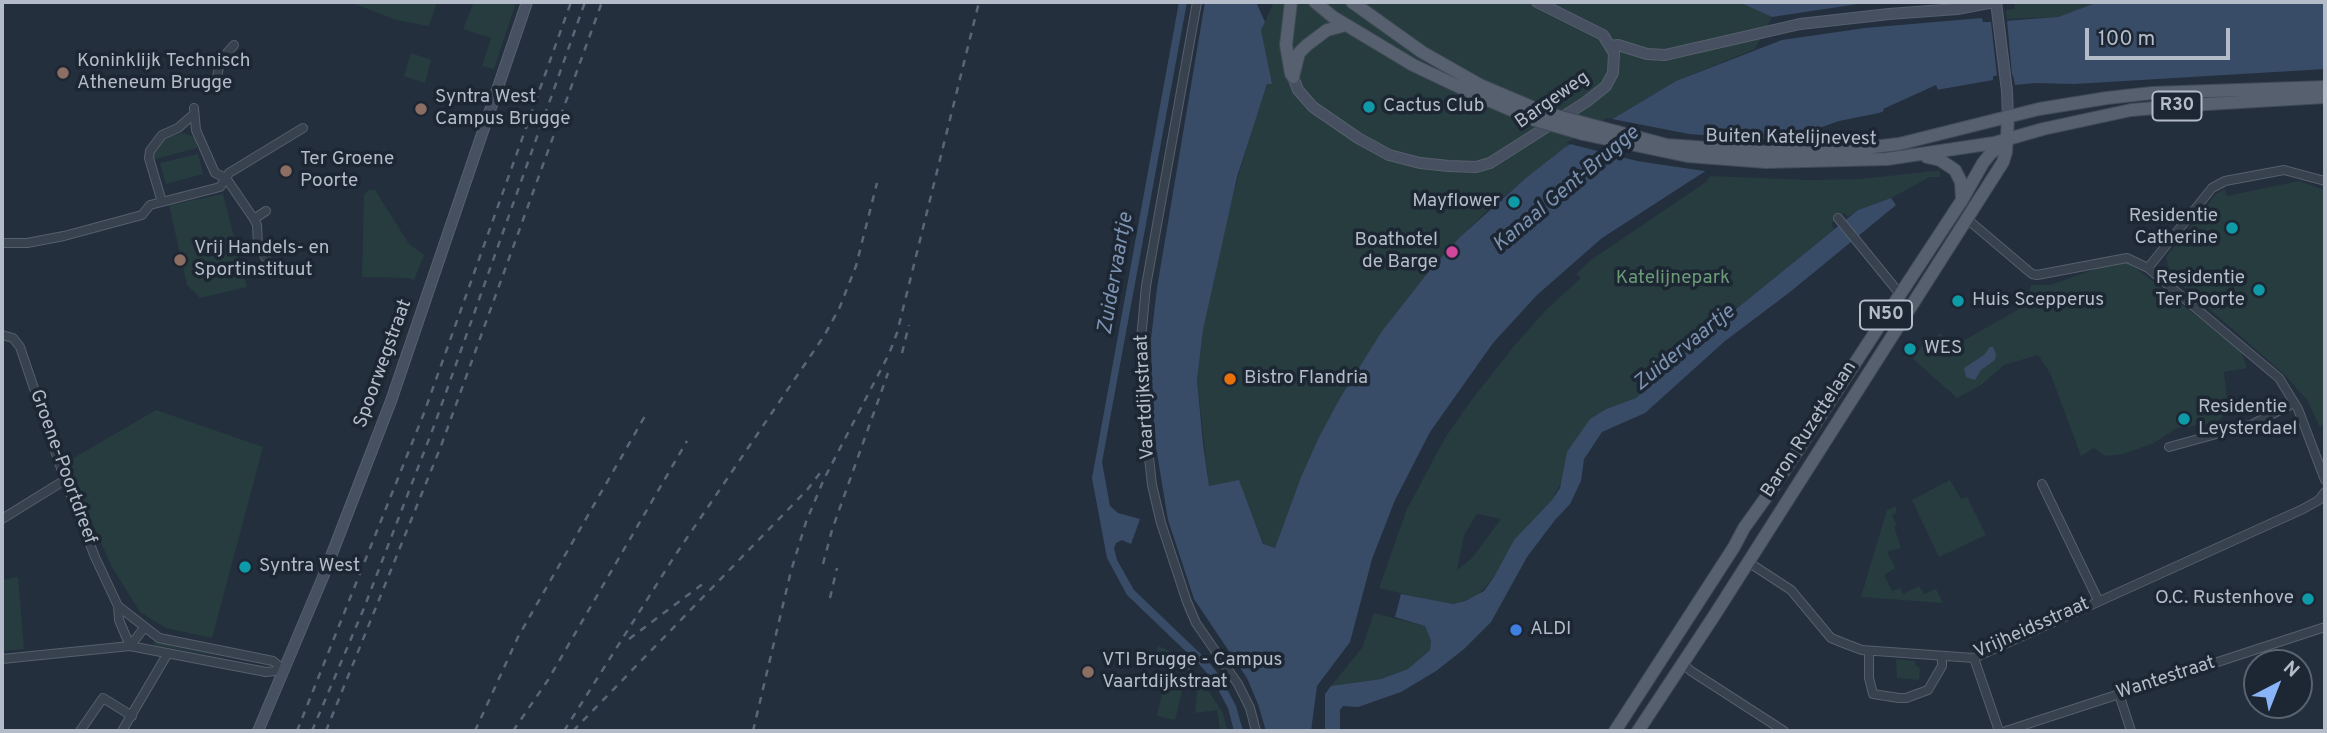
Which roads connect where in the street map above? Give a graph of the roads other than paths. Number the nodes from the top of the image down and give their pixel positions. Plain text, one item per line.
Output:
1 (527, 2) edge
2 (1197, 2) edge
3 (1291, 2) edge
4 (1315, 2) edge
5 (1352, 2) edge
6 (1536, 2) edge
7 (1991, 2) edge
8 (1367, 8) edge
9 (1346, 25) junction
10 (234, 45) dead end
11 (1611, 46) junction
12 (1293, 78) junction
13 (212, 87) dead end
14 (2325, 88) edge
15 (2325, 97) edge
16 (1540, 117) junction
17 (2008, 118) junction
18 (303, 128) dead end
19 (2007, 140) junction
20 (1919, 155) junction
21 (1766, 157) junction
22 (226, 178) junction
23 (2325, 181) edge
24 (1962, 200) junction
25 (162, 202) junction
26 (266, 211) dead end
27 (1838, 218) dead end
28 (254, 219) junction
29 (1967, 219) junction
30 (2, 243) edge
31 (2148, 268) junction
32 (274, 272) dead end
33 (1900, 294) junction
34 (2, 335) edge
35 (2294, 402) junction
36 (2169, 447) dead end
37 (65, 480) junction
38 (2325, 480) edge
39 (2042, 484) dead end
40 (2325, 492) edge
41 (2, 519) edge
42 (1727, 559) junction
43 (1748, 562) junction
44 (2098, 600) junction
45 (118, 606) junction
46 (2325, 627) edge
47 (144, 628) junction
48 (1674, 641) junction
49 (130, 646) junction
50 (1869, 651) junction
51 (168, 653) junction
52 (232, 653) junction
53 (1942, 656) junction
54 (1974, 658) junction
55 (2, 659) edge
56 (1683, 661) junction
57 (230, 665) junction
58 (284, 670) junction
59 (2119, 695) junction
60 (132, 716) junction
61 (80, 731) edge
62 (122, 731) edge
63 (258, 731) edge
64 (1256, 731) edge
65 (1615, 731) edge
66 (1638, 731) edge
67 (1784, 731) edge
68 (1999, 731) edge
69 (2006, 731) edge
70 (2131, 731) edge

1 - 58 street, Spoorwegstraat
2 - 64 street, Vaartdijkstraat
3 - 12 main road
4 - 9 main road, Buiten Katelijnevest / R30
5 - 8 main road, Buiten Katelijnevest / R30
6 - 11 street
7 - 11 street
7 - 17 street, Baron Ruzettelaan / N50
8 - 16 main road, Buiten Katelijnevest / R30
9 - 12 main road
9 - 16 main road, Buiten Katelijnevest / R30
10 - 13 street
11 - 12 street, Bargeweg
14 - 17 main road, R30
15 - 19 main road, R30
16 - 21 main road, Buiten Katelijnevest / R30, bridge
17 - 19 main road, Baron Ruzettelaan / N50
17 - 21 main road, Buiten Katelijnevest / R30
18 - 22 street
19 - 20 main road, Buiten Katelijnevest / R30
19 - 24 main road, Baron Ruzettelaan / N50
19 - 29 main road, Baron Ruzettelaan / N50
20 - 21 main road, Buiten Katelijnevest / R30
20 - 24 main road, R30
22 - 25 street
22 - 25 street
22 - 28 street
23 - 31 street
24 - 33 main road, Baron Ruzettelaan / N50
25 - 30 street
26 - 28 street
27 - 33 street
28 - 32 street
29 - 31 street
29 - 43 main road, Baron Ruzettelaan / N50
31 - 35 street
33 - 42 main road, Baron Ruzettelaan / N50
34 - 37 street, Groene-Poortdreef
35 - 36 street
35 - 38 street
37 - 41 street
37 - 45 street, Groene-Poortdreef
39 - 44 street
40 - 44 street, Vrijheidsstraat
42 - 43 main road
42 - 48 main road, Baron Ruzettelaan / N50
43 - 50 street, Vrijheidsstraat
43 - 56 main road, Baron Ruzettelaan / N50
44 - 54 street, Vrijheidsstraat
45 - 47 street, Groene-Poortdreef
45 - 49 street, Groene-Poortdreef
46 - 59 street, Wantestraat
47 - 49 street
47 - 52 street, Groene-Poortdreef
48 - 56 main road
48 - 65 main road, Baron Ruzettelaan / N50
49 - 51 street
49 - 55 street
50 - 53 street, Vrijheidsstraat
50 - 53 street
51 - 57 street
51 - 60 street
52 - 57 street
52 - 58 street, Groene-Poortdreef
53 - 54 street, Vrijheidsstraat
54 - 68 street
56 - 66 main road, Baron Ruzettelaan / N50
56 - 67 street
57 - 58 street
58 - 63 street, Spoorwegstraat
59 - 69 street, Wantestraat
59 - 70 street
60 - 61 street
60 - 62 street

